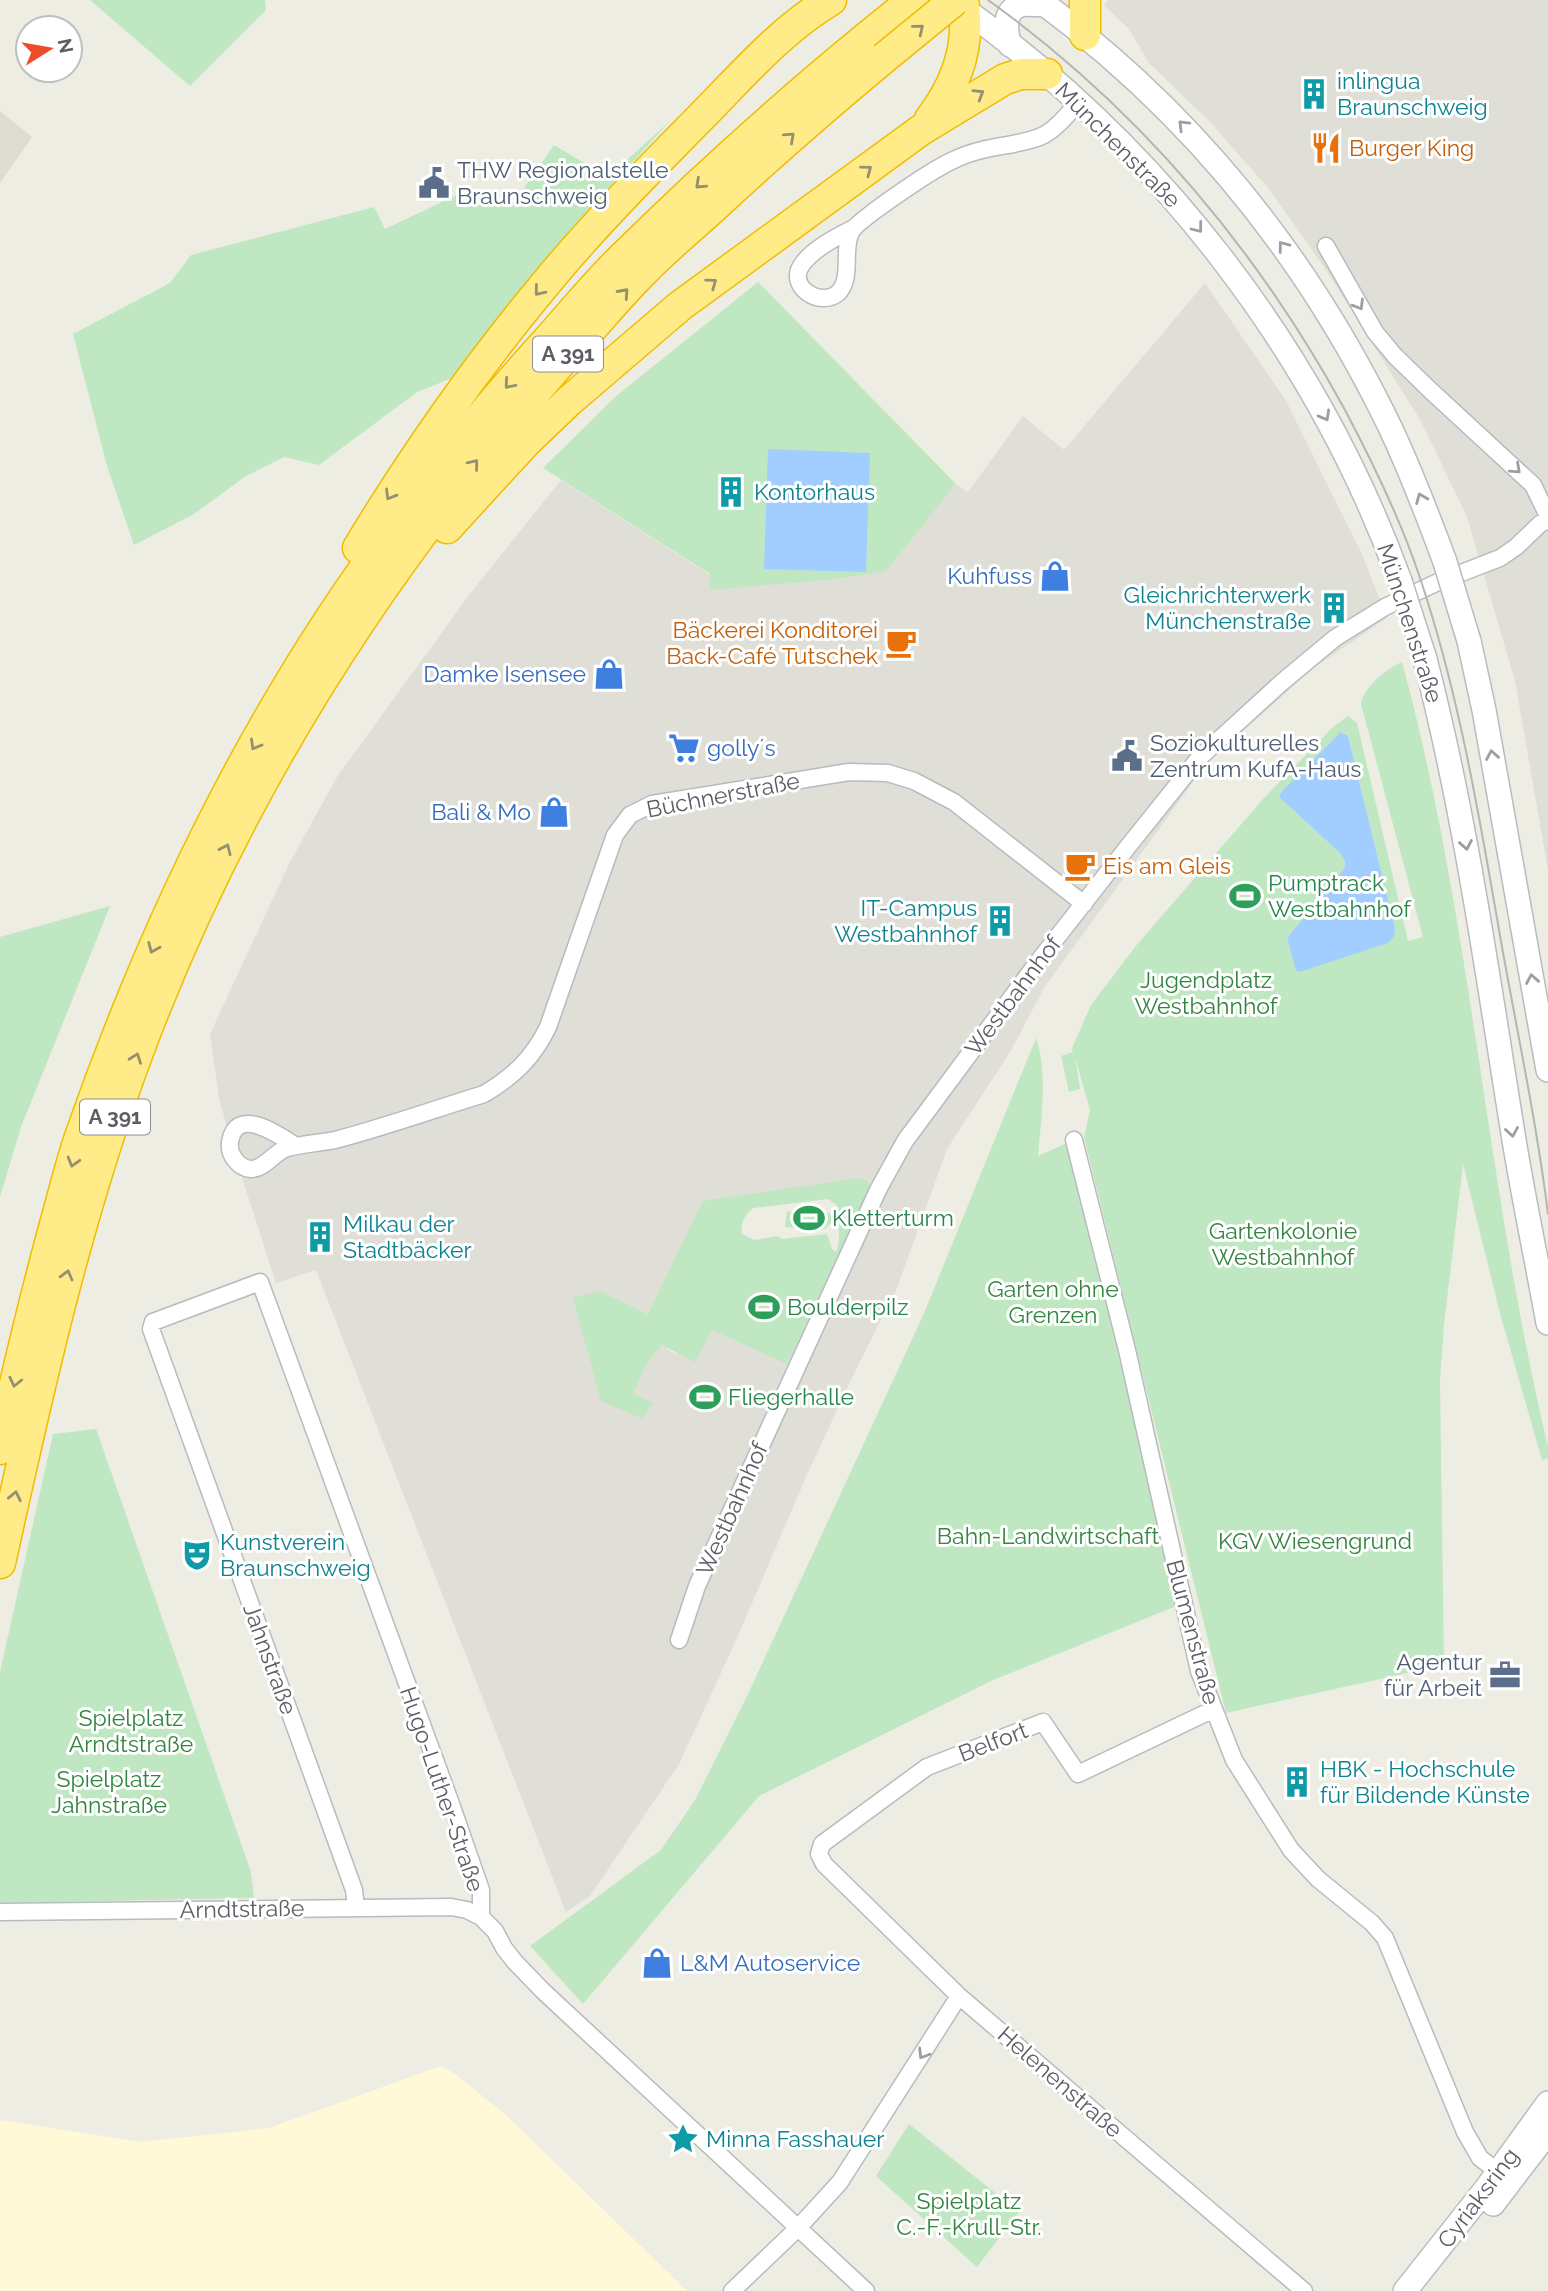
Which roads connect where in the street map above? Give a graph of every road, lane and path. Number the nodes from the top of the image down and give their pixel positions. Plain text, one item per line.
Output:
1 (913, 0) edge
2 (1085, 0) edge
3 (1042, 2) edge
4 (958, 3) edge
5 (821, 4) edge
6 (1085, 35) junction
7 (1010, 45) junction
8 (872, 50) junction
9 (1046, 74) junction
10 (1079, 101) junction
11 (921, 130) junction
12 (852, 229) dead end
13 (1326, 246) dead end
14 (1548, 518) edge
15 (299, 693) junction
16 (1084, 904) junction
17 (1548, 1070) edge
18 (1074, 1140) dead end
19 (296, 1146) dead end
20 (1540, 1234) edge
21 (260, 1282) joint
22 (1548, 1323) edge
23 (0, 1449) edge
24 (0, 1563) edge
25 (679, 1640) dead end
26 (1212, 1710) junction
27 (824, 1864) joint
28 (356, 1907) junction
29 (0, 1912) edge
30 (481, 1917) junction
31 (960, 1996) junction
32 (1548, 2103) edge
33 (1548, 2132) edge
34 (1498, 2172) junction
35 (799, 2228) junction
36 (732, 2291) edge
37 (866, 2291) edge
38 (1304, 2291) edge
39 (1405, 2291) edge
40 (1423, 2291) edge

1 - 8 highway, A 391
2 - 6 highway
3 - 6 main road, Münchenstraße
3 - 7 main road, Münchenstraße
4 - 7 main road, Münchenstraße
8 -> 4 highway, A 391, bridge
4 - 11 highway
5 -> 15 highway
17 -> 6 main road, Münchenstraße, bridge
7 - 9 main road, Münchenstraße
8 - 15 highway, A 391
9 - 10 main road, Münchenstraße
11 -> 9 highway
10 - 12 street
10 -> 20 main road, Münchenstraße, bridge
15 -> 11 highway
13 -> 14 street
14 - 16 street, Westbahnhof
15 -> 23 highway, A 391
24 -> 15 highway, A 391
16 - 19 street, Büchnerstraße
16 - 25 street, Westbahnhof
18 - 26 street, Blumenstraße
20 - 22 main road, Münchenstraße
21 - 28 street, Jahnstraße
21 - 30 street, Hugo-Luther-Straße
26 - 27 street, Belfort
26 - 34 street, Blumenstraße
27 - 31 street, Helenenstraße
28 - 29 street, Arndtstraße
28 - 30 street, Arndtstraße
30 - 35 street, Hugo-Luther-Straße
31 -> 35 street
31 - 38 street, Helenenstraße
32 - 34 main road, Cyriaksring
33 - 40 main road, Cyriaksring
34 - 39 main road, Cyriaksring
35 - 36 street
35 - 37 street, Hugo-Luther-Straße

